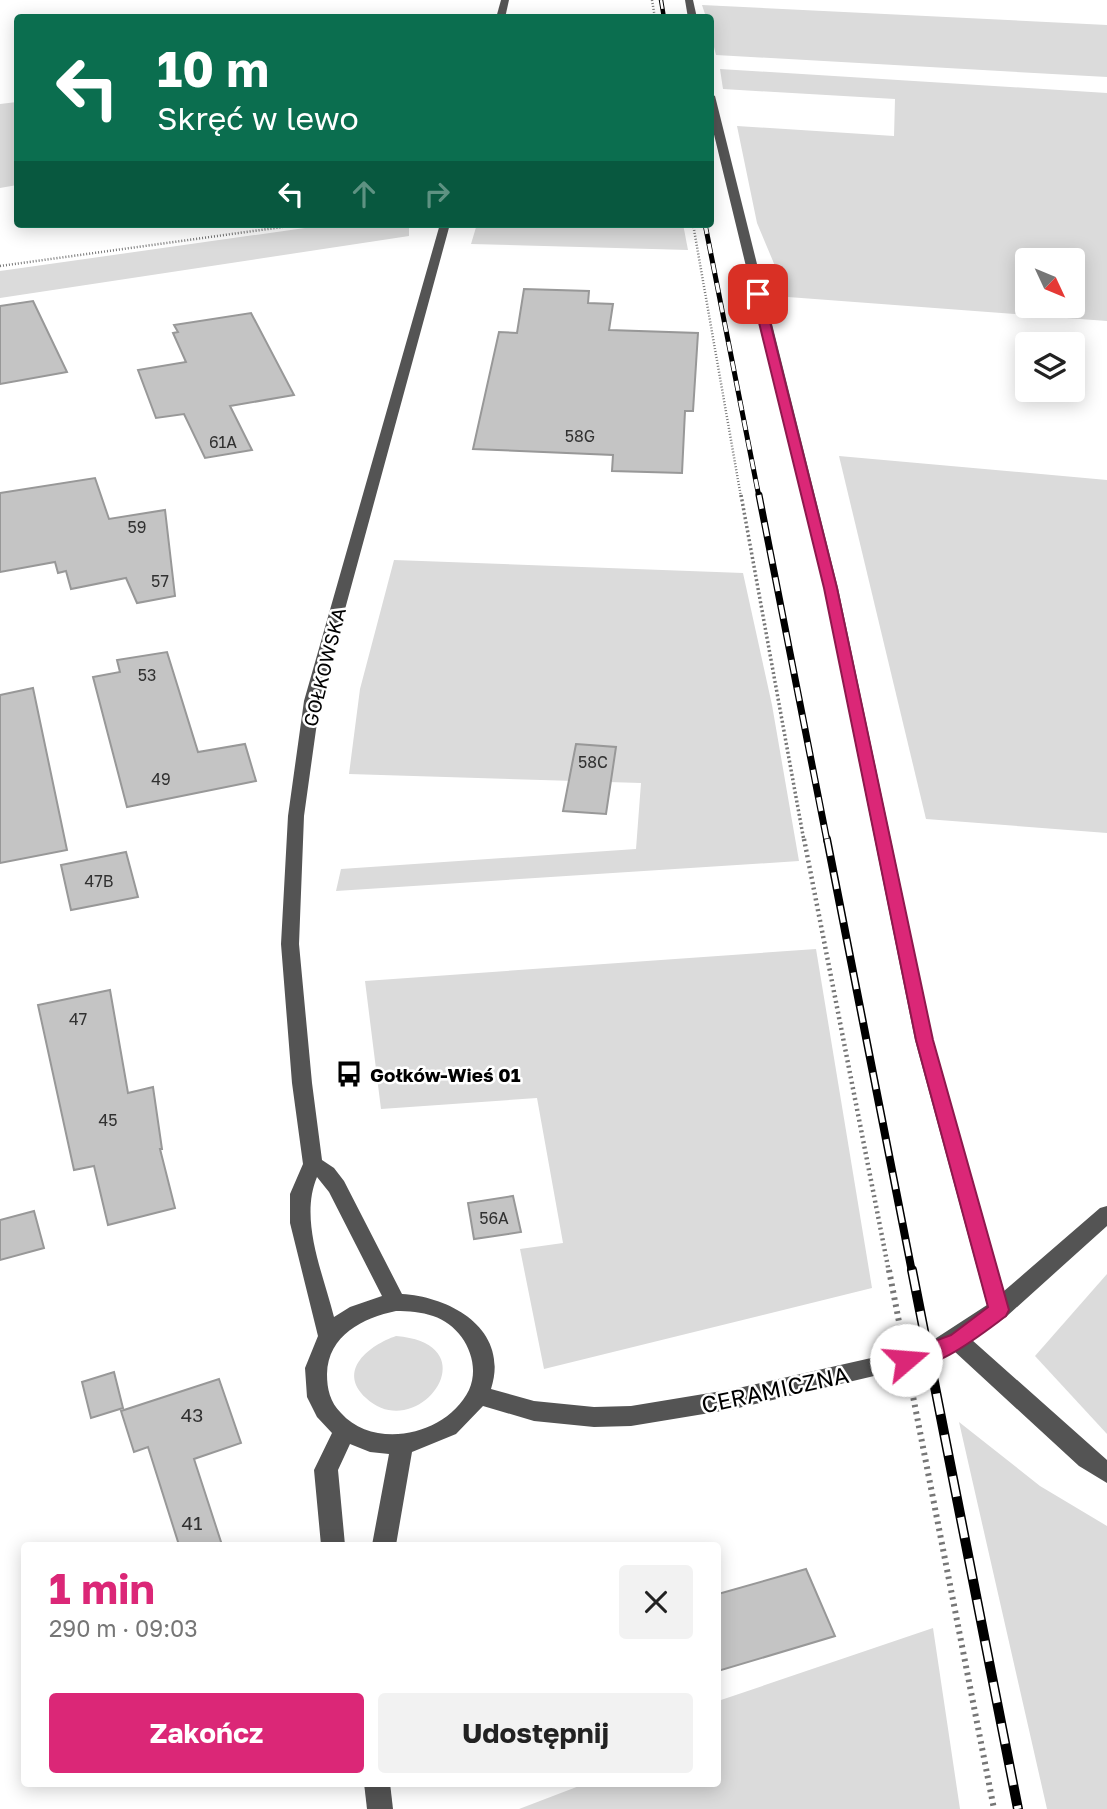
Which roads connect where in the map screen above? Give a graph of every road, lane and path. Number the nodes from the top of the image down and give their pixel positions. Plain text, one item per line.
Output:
1 (714, 112) edge
2 (275, 228) edge
3 (444, 228) edge
4 (694, 228) edge
5 (0, 266) edge
6 (313, 1164) junction
7 (1107, 1214) edge
8 (396, 1302) junction
9 (999, 1310) junction
10 (329, 1338) junction
11 (958, 1341) junction
12 (906, 1360) junction
13 (478, 1395) junction
14 (345, 1430) junction
15 (402, 1443) junction
16 (1107, 1473) edge
17 (333, 1542) edge
18 (385, 1542) edge
19 (377, 1787) edge
20 (380, 1809) edge
21 (995, 1809) edge

1 - 9 street
2 - 5 path
3 - 6 street, GOŁKOWSKA
4 - 12 path
6 - 8 street
6 - 10 street, GOŁKOWSKA
7 - 9 street, CERAMICZNA
8 - 10 street
8 - 13 street
9 - 11 street, CERAMICZNA
10 - 14 street
11 - 12 street, CERAMICZNA
11 - 16 street
12 - 13 street, CERAMICZNA
12 - 21 path
13 - 15 street
14 - 15 street
14 - 17 street
15 - 18 street
19 - 20 street

